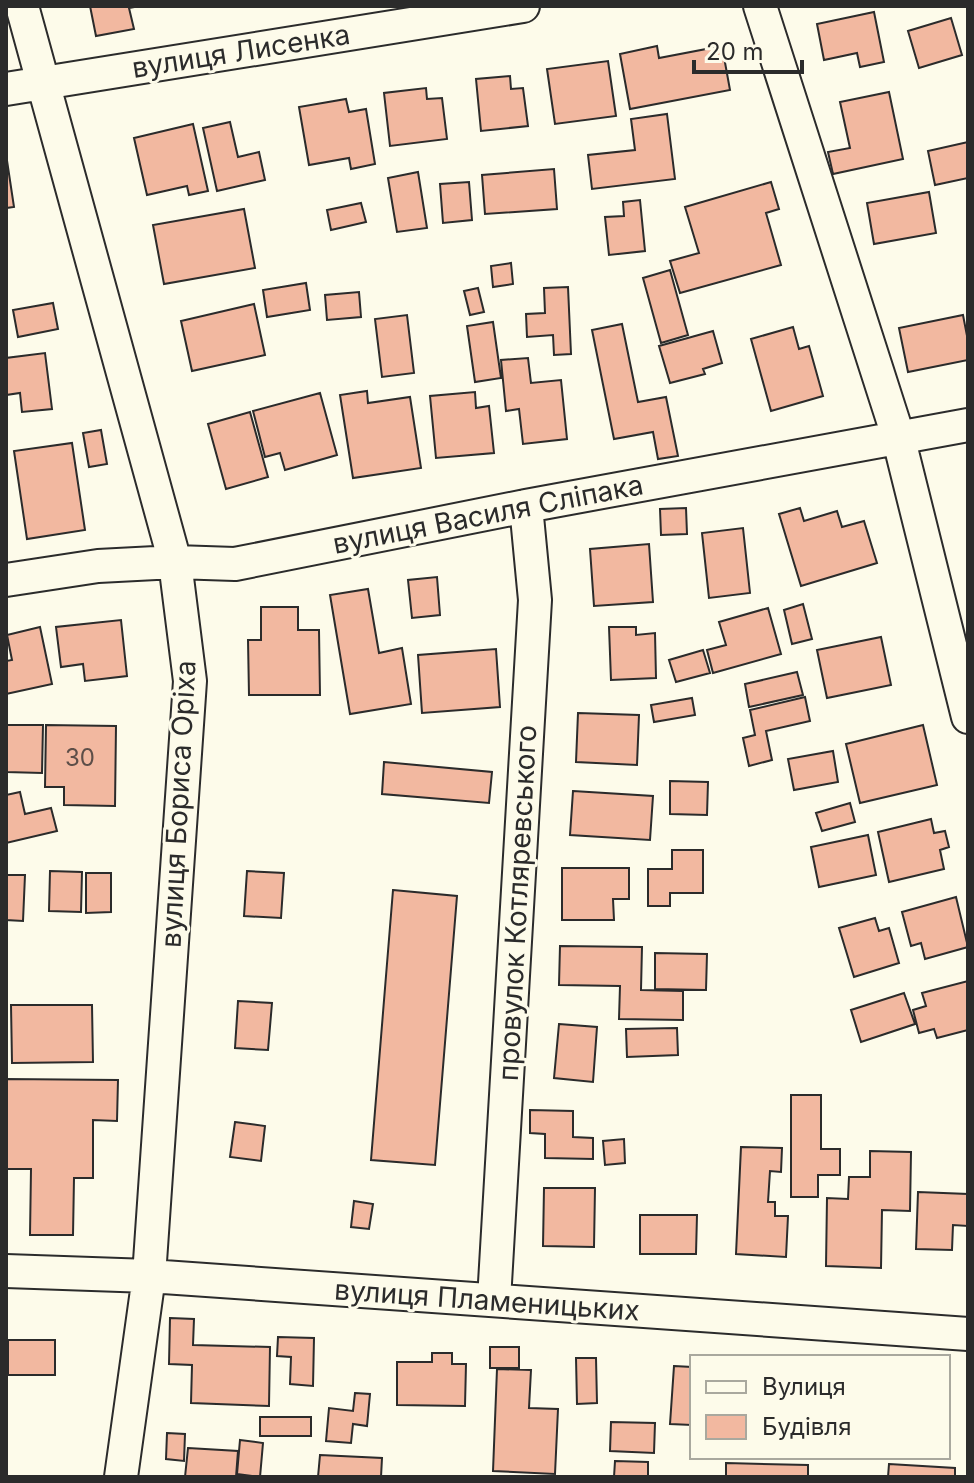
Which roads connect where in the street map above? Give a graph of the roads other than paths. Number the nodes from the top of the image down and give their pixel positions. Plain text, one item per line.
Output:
1 (22, 6) edge
2 (523, 6) edge
3 (760, 6) edge
4 (44, 82) junction
5 (6, 89) edge
6 (968, 425) edge
7 (898, 436) junction
8 (526, 506) junction
9 (175, 562) junction
10 (6, 580) edge
11 (968, 717) edge
12 (6, 1271) edge
13 (149, 1276) junction
14 (494, 1300) junction
15 (968, 1334) edge
16 (121, 1477) edge

1 - 4 street, вулиця Бориса Оріха
2 - 4 street, вулиця Лисенка
3 - 7 street
4 - 5 street, вулиця Лисенка
4 - 9 street, вулиця Бориса Оріха
6 - 7 street, вулиця Василя Сліпака
7 - 8 street, вулиця Василя Сліпака
7 - 11 street
8 - 9 street, вулиця Василя Сліпака
8 - 14 street, провулок Котляревського
9 - 10 street, вулиця Василя Сліпака
9 - 13 street, вулиця Бориса Оріха
12 - 13 street, вулиця Пламеницьких
13 - 14 street, вулиця Пламеницьких
13 - 16 street, вулиця Бориса Оріха
14 - 15 street, вулиця Пламеницьких

